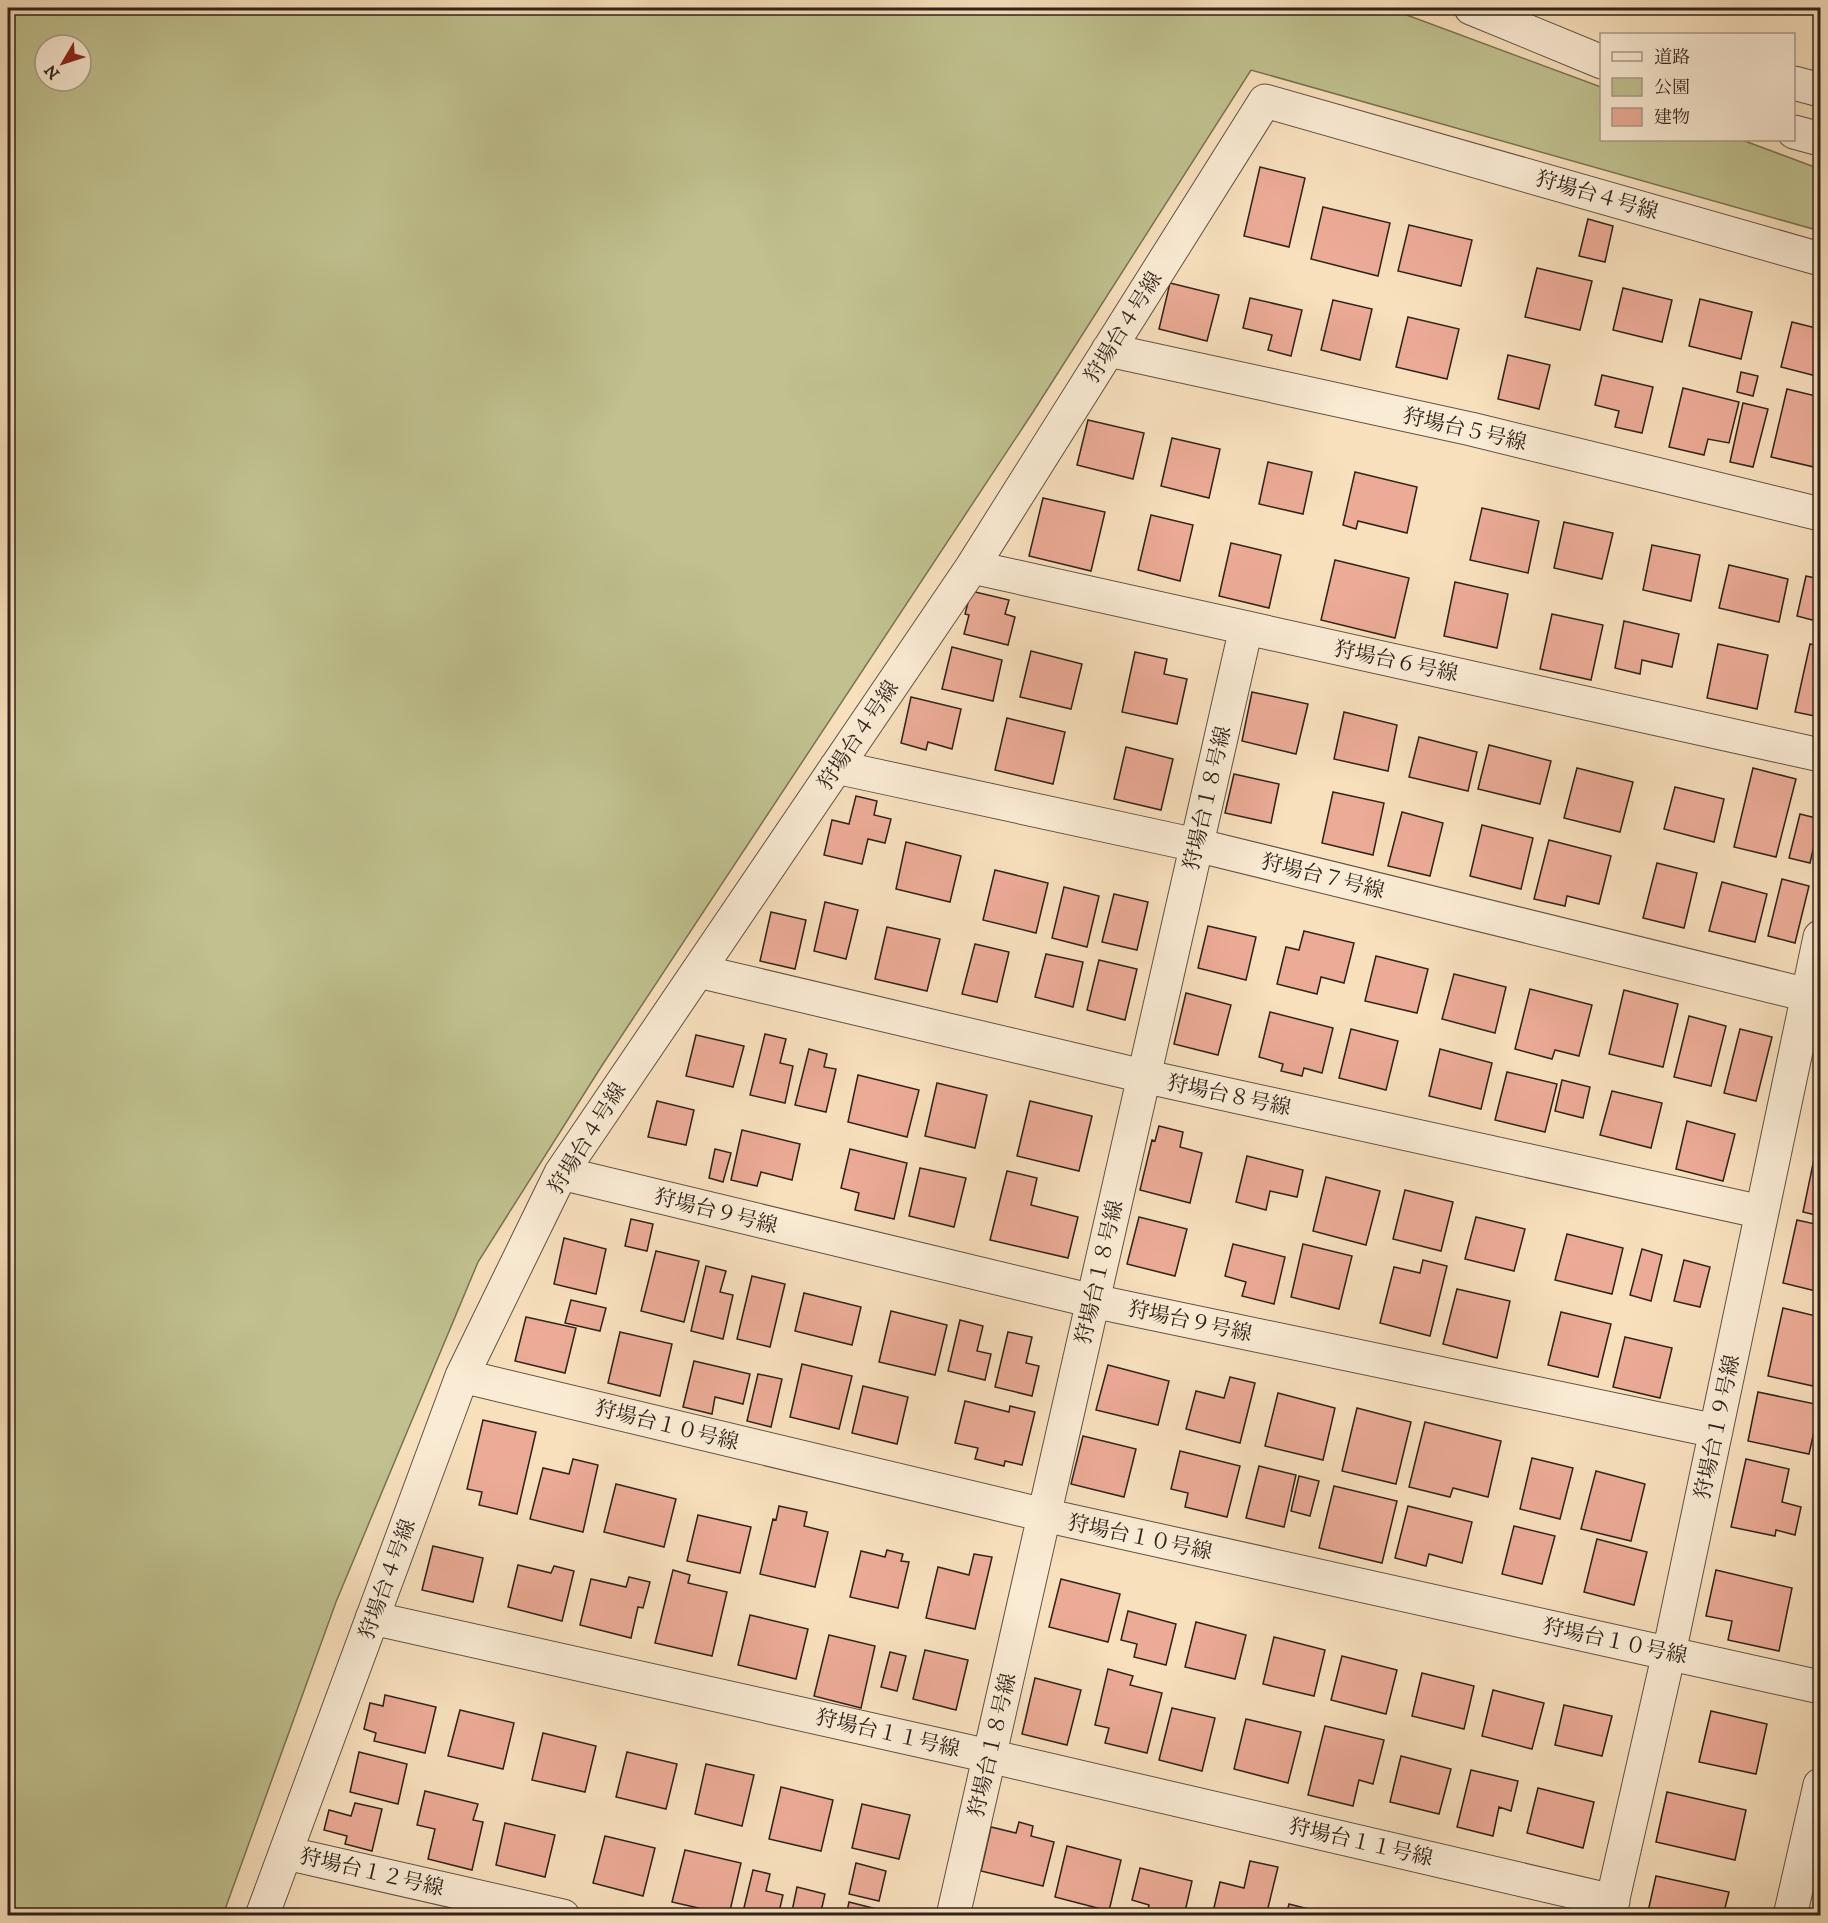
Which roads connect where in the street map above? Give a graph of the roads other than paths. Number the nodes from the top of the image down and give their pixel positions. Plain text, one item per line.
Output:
1 (1485, 13) edge
2 (1600, 39) edge
3 (1600, 61) edge
4 (1795, 83) edge
5 (1821, 90) edge
6 (1795, 132) edge
7 (1821, 139) edge
8 (1821, 259) edge
9 (1108, 350) junction
10 (1821, 514) edge
11 (972, 567) junction
12 (1246, 628) junction
13 (1821, 755) edge
14 (836, 767) junction
15 (1196, 845) junction
16 (1821, 937) edge
17 (698, 971) junction
18 (1808, 995) junction
19 (1143, 1076) junction
20 (561, 1173) junction
21 (1762, 1212) junction
22 (1093, 1301) junction
23 (462, 1376) junction
24 (1716, 1431) junction
25 (1044, 1515) junction
26 (372, 1618) junction
27 (1669, 1653) junction
28 (1821, 1687) edge
29 (989, 1756) junction
30 (1821, 1785) edge
31 (286, 1852) junction
32 (1611, 1908) edge
33 (262, 1916) edge
34 (563, 1916) edge
35 (953, 1916) edge
36 (1790, 1916) edge

1 - 2 street
1 - 3 street
4 - 5 street
6 - 7 street
8 - 9 street, 狩場台４号線
9 - 10 street, 狩場台５号線
9 - 11 street, 狩場台４号線
11 - 12 street, 狩場台６号線
11 - 14 street, 狩場台４号線
12 - 13 street, 狩場台６号線
12 - 15 street, 狩場台１８号線
14 - 15 street, 狩場台７号線
14 - 17 street, 狩場台４号線
15 - 18 street, 狩場台７号線
15 - 19 street, 狩場台１８号線
16 - 18 street, 狩場台１９号線
17 - 19 street, 狩場台８号線
17 - 20 street, 狩場台４号線
18 - 21 street, 狩場台１９号線
19 - 21 street, 狩場台８号線
19 - 22 street, 狩場台１８号線
20 - 22 street, 狩場台９号線
20 - 23 street, 狩場台４号線
21 - 24 street, 狩場台１９号線
22 - 24 street, 狩場台９号線
22 - 25 street, 狩場台１８号線
23 - 25 street, 狩場台１０号線
23 - 26 street, 狩場台４号線
24 - 27 street, 狩場台１９号線
25 - 27 street, 狩場台１０号線
25 - 29 street, 狩場台１８号線
26 - 29 street, 狩場台１１号線
26 - 31 street, 狩場台４号線
27 - 28 street, 狩場台１０号線
27 - 32 street, 狩場台１９号線
29 - 32 street, 狩場台１１号線
29 - 35 street, 狩場台１８号線
30 - 36 street
31 - 33 street, 狩場台４号線
31 - 34 street, 狩場台１２号線

